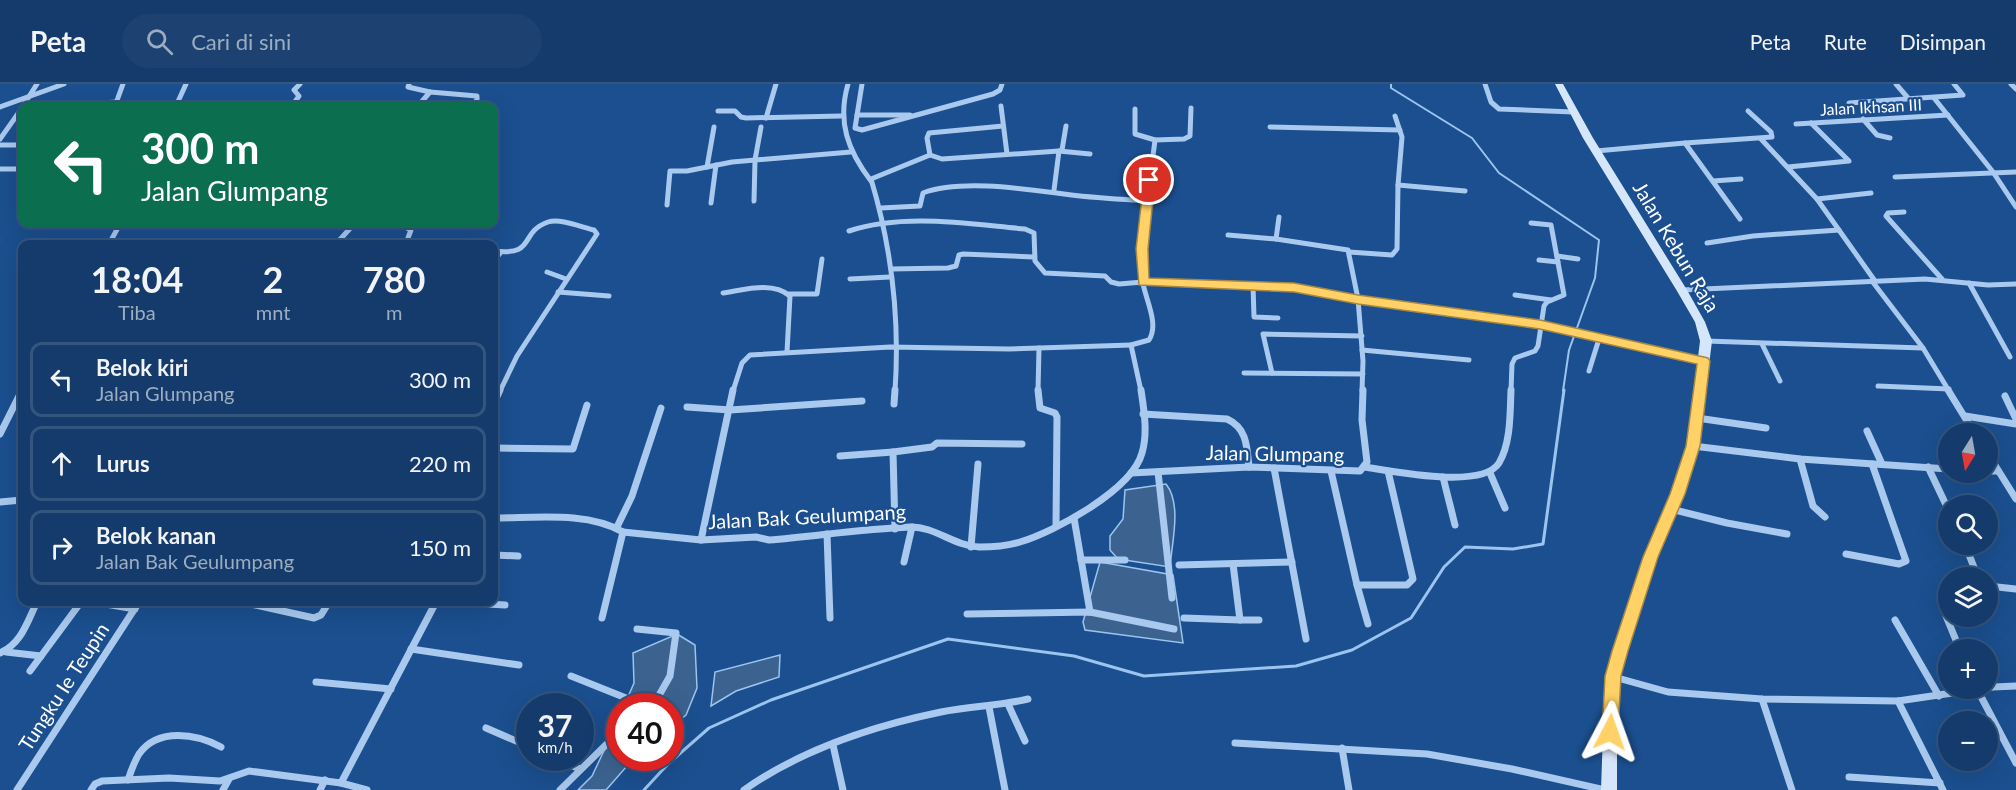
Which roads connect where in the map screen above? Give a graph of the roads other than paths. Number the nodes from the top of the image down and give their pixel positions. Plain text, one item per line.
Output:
1 (37, 84) edge
2 (64, 84) edge
3 (123, 84) edge
4 (186, 84) edge
5 (300, 84) edge
6 (409, 84) edge
7 (769, 84) edge
8 (776, 84) edge
9 (848, 84) edge
10 (862, 84) edge
11 (1002, 84) edge
12 (1485, 84) edge
13 (1559, 84) edge
14 (1896, 84) edge
15 (1954, 84) edge
16 (2011, 84) edge
17 (2016, 89) edge
18 (430, 92) junction
19 (29, 96) junction
20 (1908, 98) junction
21 (1934, 98) junction
22 (26, 102) edge
23 (117, 102) edge
24 (178, 102) edge
25 (297, 102) edge
26 (421, 102) edge
27 (475, 102) edge
28 (1849, 103) dead end
29 (1002, 106) dead end
30 (0, 107) edge
31 (1191, 108) dead end
32 (1135, 109) dead end
33 (718, 111) dead end
34 (1748, 111) dead end
35 (1573, 112) junction
36 (18, 114) edge
37 (922, 114) junction
38 (1948, 115) junction
39 (842, 116) junction
40 (856, 116) junction
41 (1395, 116) dead end
42 (766, 118) junction
43 (1863, 119) junction
44 (1810, 123) junction
45 (1796, 124) dead end
46 (1003, 126) junction
47 (1066, 126) dead end
48 (714, 127) dead end
49 (761, 127) dead end
50 (1270, 127) dead end
51 (1400, 130) junction
52 (1890, 138) dead end
53 (0, 139) edge
54 (1761, 139) junction
55 (1155, 140) junction
56 (1685, 143) junction
57 (0, 145) edge
58 (18, 145) edge
59 (1060, 150) junction
60 (1596, 151) junction
61 (851, 152) junction
62 (1007, 154) junction
63 (1090, 154) dead end
64 (930, 155) junction
65 (755, 160) junction
66 (716, 165) junction
67 (706, 167) junction
68 (1788, 167) junction
69 (0, 169) edge
70 (18, 169) edge
71 (1993, 172) junction
72 (2016, 172) edge
73 (1895, 177) dead end
74 (1742, 179) dead end
75 (871, 181) junction
76 (1713, 181) junction
77 (1398, 185) junction
78 (1054, 190) junction
79 (1465, 191) dead end
80 (1870, 193) dead end
81 (1817, 199) junction
82 (754, 201) dead end
83 (1147, 201) junction
84 (711, 203) dead end
85 (667, 205) dead end
86 (2016, 207) edge
87 (881, 208) junction
88 (1904, 212) dead end
89 (1279, 217) dead end
90 (1740, 219) dead end
91 (1532, 223) dead end
92 (885, 225) junction
93 (350, 228) edge
94 (407, 228) edge
95 (1749, 229) dead end
96 (1839, 230) junction
97 (849, 231) dead end
98 (1228, 235) dead end
99 (1753, 236) junction
100 (1276, 238) junction
101 (340, 240) edge
102 (409, 240) edge
103 (1707, 243) dead end
104 (498, 252) edge
105 (501, 252) junction
106 (1349, 252) junction
107 (498, 256) edge
108 (1033, 257) junction
109 (822, 259) dead end
110 (1558, 259) junction
111 (1578, 259) dead end
112 (1539, 260) dead end
113 (891, 268) junction
114 (547, 273) dead end
115 (890, 277) junction
116 (566, 279) junction
117 (850, 279) dead end
118 (1942, 279) junction
119 (1874, 281) junction
120 (1143, 282) junction
121 (1970, 284) junction
122 (2016, 284) edge
123 (1253, 285) junction
124 (1682, 290) junction
125 (558, 292) junction
126 (723, 293) dead end
127 (789, 294) junction
128 (1515, 295) dead end
129 (609, 297) dead end
130 (1358, 299) junction
131 (1551, 300) junction
132 (1278, 318) dead end
133 (1543, 325) junction
134 (1362, 336) junction
135 (1599, 339) junction
136 (1706, 341) junction
137 (1762, 344) junction
138 (1131, 345) junction
139 (898, 347) junction
140 (1040, 348) junction
141 (1923, 348) junction
142 (1362, 350) junction
143 (787, 352) junction
144 (2010, 357) dead end
145 (1469, 360) dead end
146 (1703, 361) junction
147 (1589, 371) dead end
148 (1244, 373) dead end
149 (1272, 373) junction
150 (1362, 374) junction
151 (1780, 381) dead end
152 (1878, 386) dead end
153 (1949, 389) junction
154 (498, 395) edge
155 (2005, 396) dead end
156 (18, 397) edge
157 (862, 401) dead end
158 (894, 404) dead end
159 (587, 405) dead end
160 (687, 407) dead end
161 (661, 408) dead end
162 (730, 410) junction
163 (1143, 414) junction
164 (1965, 416) junction
165 (1697, 418) junction
166 (2016, 419) edge
167 (1969, 423) edge
168 (2016, 424) edge
169 (1766, 428) dead end
170 (1867, 431) dead end
171 (0, 434) edge
172 (1022, 444) dead end
173 (1693, 446) junction
174 (498, 448) edge
175 (893, 452) junction
176 (840, 456) dead end
177 (1800, 459) junction
178 (978, 464) dead end
179 (1872, 464) junction
180 (1882, 464) junction
181 (1249, 467) junction
182 (1364, 467) junction
183 (1928, 467) junction
184 (1274, 468) junction
185 (1938, 468) edge
186 (1158, 471) junction
187 (1331, 471) junction
188 (1388, 471) junction
189 (1998, 471) edge
190 (1131, 473) junction
191 (1490, 473) junction
192 (1443, 477) junction
193 (2008, 487) junction
194 (2016, 488) edge
195 (1941, 495) edge
196 (18, 500) edge
197 (2016, 500) edge
198 (0, 502) edge
199 (1505, 508) dead end
200 (1671, 509) junction
201 (1826, 517) dead end
202 (498, 518) edge
203 (1074, 518) junction
204 (1455, 525) dead end
205 (1056, 526) junction
206 (912, 527) junction
207 (620, 529) junction
208 (895, 529) junction
209 (827, 534) junction
210 (1787, 534) dead end
211 (701, 540) junction
212 (971, 547) junction
213 (1846, 554) dead end
214 (498, 555) edge
215 (518, 556) dead end
216 (1081, 560) junction
217 (1125, 560) dead end
218 (904, 562) dead end
219 (1292, 562) junction
220 (1233, 564) junction
221 (1179, 565) dead end
222 (1357, 585) junction
223 (1998, 587) edge
224 (2016, 589) edge
225 (1172, 598) dead end
226 (498, 605) edge
227 (505, 605) dead end
228 (35, 606) edge
229 (78, 606) edge
230 (136, 606) edge
231 (260, 606) edge
232 (327, 606) edge
233 (434, 606) edge
234 (1090, 612) junction
235 (967, 614) dead end
236 (602, 618) dead end
237 (830, 618) dead end
238 (1184, 618) dead end
239 (1240, 620) junction
240 (1259, 620) dead end
241 (1895, 620) dead end
242 (1368, 624) dead end
243 (636, 629) dead end
244 (1174, 629) dead end
245 (1306, 639) dead end
246 (411, 649) junction
247 (3, 652) edge
248 (41, 656) junction
249 (519, 665) dead end
250 (30, 672) dead end
251 (571, 676) dead end
252 (1613, 676) junction
253 (316, 682) dead end
254 (2016, 686) edge
255 (391, 688) junction
256 (1998, 688) edge
257 (614, 693) edge
258 (660, 693) edge
259 (1938, 694) edge
260 (1938, 696) edge
261 (1028, 699) dead end
262 (1761, 699) junction
263 (1982, 699) edge
264 (1899, 701) junction
265 (1008, 704) junction
266 (989, 707) junction
267 (486, 728) dead end
268 (516, 741) edge
269 (1025, 741) dead end
270 (1235, 742) dead end
271 (606, 744) edge
272 (833, 746) junction
273 (220, 747) dead end
274 (1342, 748) junction
275 (594, 756) edge
276 (2016, 763) edge
277 (578, 771) edge
278 (1850, 777) dead end
279 (229, 779) junction
280 (128, 780) junction
281 (325, 780) junction
282 (341, 783) junction
283 (1942, 787) edge
284 (17, 790) edge
285 (91, 790) edge
286 (223, 790) edge
287 (320, 790) edge
288 (368, 790) edge
289 (560, 790) edge
290 (744, 790) edge
291 (843, 790) edge
292 (1005, 790) edge
293 (1349, 790) edge
294 (1607, 790) edge
295 (1792, 790) edge

1 - 19 street
2 - 19 street
3 - 23 street
4 - 24 street
5 - 25 street
6 - 18 street
7 - 8 street
8 - 42 street
9 - 39 street
10 - 40 street
11 - 37 street
12 - 35 street
13 - 35 street, Jalan Kebun Raja
14 - 20 street
15 - 21 street
16 - 17 street
18 - 26 street
18 - 27 street
19 - 22 street
19 - 30 street
20 - 21 street
20 - 28 street
21 - 38 street
29 - 46 street
31 - 55 street
32 - 55 street
33 - 42 street
34 - 54 street
35 - 60 street, Jalan Kebun Raja
36 - 53 street
37 - 40 street
37 - 40 street
38 - 43 street, Jalan Ikhsan III
38 - 71 street
39 - 42 street
39 - 61 street
41 - 51 street
43 - 44 street, Jalan Ikhsan III
43 - 52 street
44 - 45 street, Jalan Ikhsan III
44 - 68 street
46 - 62 street
46 - 64 street
47 - 59 street
48 - 67 street
49 - 65 street
50 - 51 street
51 - 77 street
54 - 56 street
54 - 68 street
55 - 83 street
56 - 60 street
56 - 76 street
57 - 58 street
59 - 62 street
59 - 63 street
59 - 78 street
60 - 124 street, Jalan Kebun Raja
61 - 65 street
61 - 75 street
62 - 64 street
64 - 75 street
65 - 66 street
65 - 82 street
66 - 67 street
66 - 84 street
67 - 85 street
68 - 81 street
69 - 70 street
71 - 72 street
71 - 73 street
71 - 86 street
74 - 76 street
75 - 87 street
76 - 90 street
77 - 79 street
77 - 106 street
78 - 83 street
78 - 87 street
80 - 81 street
81 - 96 street
83 - 120 street
87 - 92 street
88 - 118 street
89 - 100 street
91 - 110 street
92 - 97 street
92 - 108 street
92 - 113 street
93 - 101 street
94 - 102 street
95 - 99 street
96 - 99 street
96 - 119 street
98 - 100 street
99 - 103 street
100 - 106 street
104 - 105 street
105 - 107 street
105 - 116 street
106 - 130 street, Jalan Glumpang
108 - 113 street
108 - 120 street
109 - 127 street
110 - 111 street
110 - 112 street
110 - 131 street
113 - 115 street
114 - 116 street
115 - 117 street
115 - 139 street
116 - 125 street
118 - 119 street
118 - 121 street
119 - 124 street
119 - 141 street
120 - 123 street
120 - 138 street
121 - 122 street
121 - 144 street
123 - 130 street
123 - 132 street
124 - 136 street, Jalan Kebun Raja
125 - 129 street
125 - 154 street
126 - 127 street
127 - 143 street
128 - 131 street
130 - 133 street
130 - 134 street, Jalan Glumpang
131 - 133 street
133 - 135 street
133 - 191 street
134 - 142 street, Jalan Glumpang
134 - 149 street
135 - 146 street
135 - 147 street
136 - 137 street
136 - 146 street, Jalan Kebun Raja
137 - 141 street
137 - 151 street
138 - 140 street
138 - 163 street, Jalan Bak Geulumpang
139 - 140 street
139 - 143 street
139 - 158 street
140 - 205 street
141 - 153 street
142 - 145 street
142 - 150 street, Jalan Glumpang
143 - 162 street
146 - 165 street, Jalan Kebun Raja
148 - 149 street
149 - 150 street
150 - 182 street, Jalan Glumpang
152 - 153 street
153 - 164 street
155 - 166 street
156 - 171 street
157 - 162 street
159 - 174 street
160 - 162 street
161 - 207 street
162 - 211 street
163 - 181 street
163 - 190 street, Jalan Bak Geulumpang
164 - 167 street
164 - 168 street
165 - 169 street
165 - 173 street, Jalan Kebun Raja
170 - 180 street
172 - 175 street
173 - 177 street
173 - 200 street, Jalan Kebun Raja
175 - 176 street
175 - 208 street
177 - 179 street
177 - 201 street
178 - 212 street
179 - 180 street
179 - 213 street
180 - 183 street
181 - 184 street, Jalan Glumpang
181 - 186 street, Jalan Glumpang
182 - 187 street, Jalan Glumpang
182 - 188 street
183 - 185 street
183 - 195 street
184 - 187 street, Jalan Glumpang
184 - 219 street
186 - 190 street, Jalan Glumpang
186 - 225 street
187 - 222 street
188 - 192 street
188 - 222 street
189 - 193 street
190 - 203 street, Jalan Bak Geulumpang
191 - 192 street
191 - 199 street
192 - 204 street
193 - 194 street
193 - 197 street
196 - 198 street
200 - 210 street
200 - 252 street, Jalan Kebun Raja
202 - 207 street, Jalan Bak Geulumpang
203 - 205 street, Jalan Bak Geulumpang
203 - 216 street
205 - 212 street, Jalan Bak Geulumpang
206 - 208 street, Jalan Bak Geulumpang
206 - 212 street, Jalan Bak Geulumpang
206 - 218 street
207 - 211 street, Jalan Bak Geulumpang
207 - 236 street
208 - 209 street, Jalan Bak Geulumpang
209 - 211 street, Jalan Bak Geulumpang
209 - 237 street
214 - 215 street
216 - 217 street
216 - 234 street
219 - 220 street
219 - 245 street
220 - 221 street
220 - 239 street
222 - 242 street
223 - 224 street
226 - 227 street
228 - 247 street
229 - 248 street
230 - 284 street, Tungku Ie Teupin
231 - 232 street
233 - 246 street
234 - 235 street
234 - 244 street
238 - 239 street
239 - 240 street
241 - 259 street
243 - 258 street
246 - 249 street
246 - 255 street
247 - 248 street
248 - 250 street
251 - 257 street
252 - 262 street
252 - 294 street, Jalan Kebun Raja
253 - 255 street
254 - 256 street
255 - 282 street
260 - 264 street
261 - 265 street
262 - 264 street
262 - 295 street
263 - 276 street
264 - 283 street
265 - 266 street
265 - 269 street
266 - 272 street
266 - 292 street
267 - 268 street
270 - 274 street
271 - 275 street
272 - 290 street
272 - 291 street
273 - 280 street
274 - 293 street
274 - 294 street
277 - 289 street
278 - 283 street
279 - 280 street
279 - 281 street
279 - 286 street
280 - 285 street
281 - 282 street
281 - 287 street
282 - 288 street

